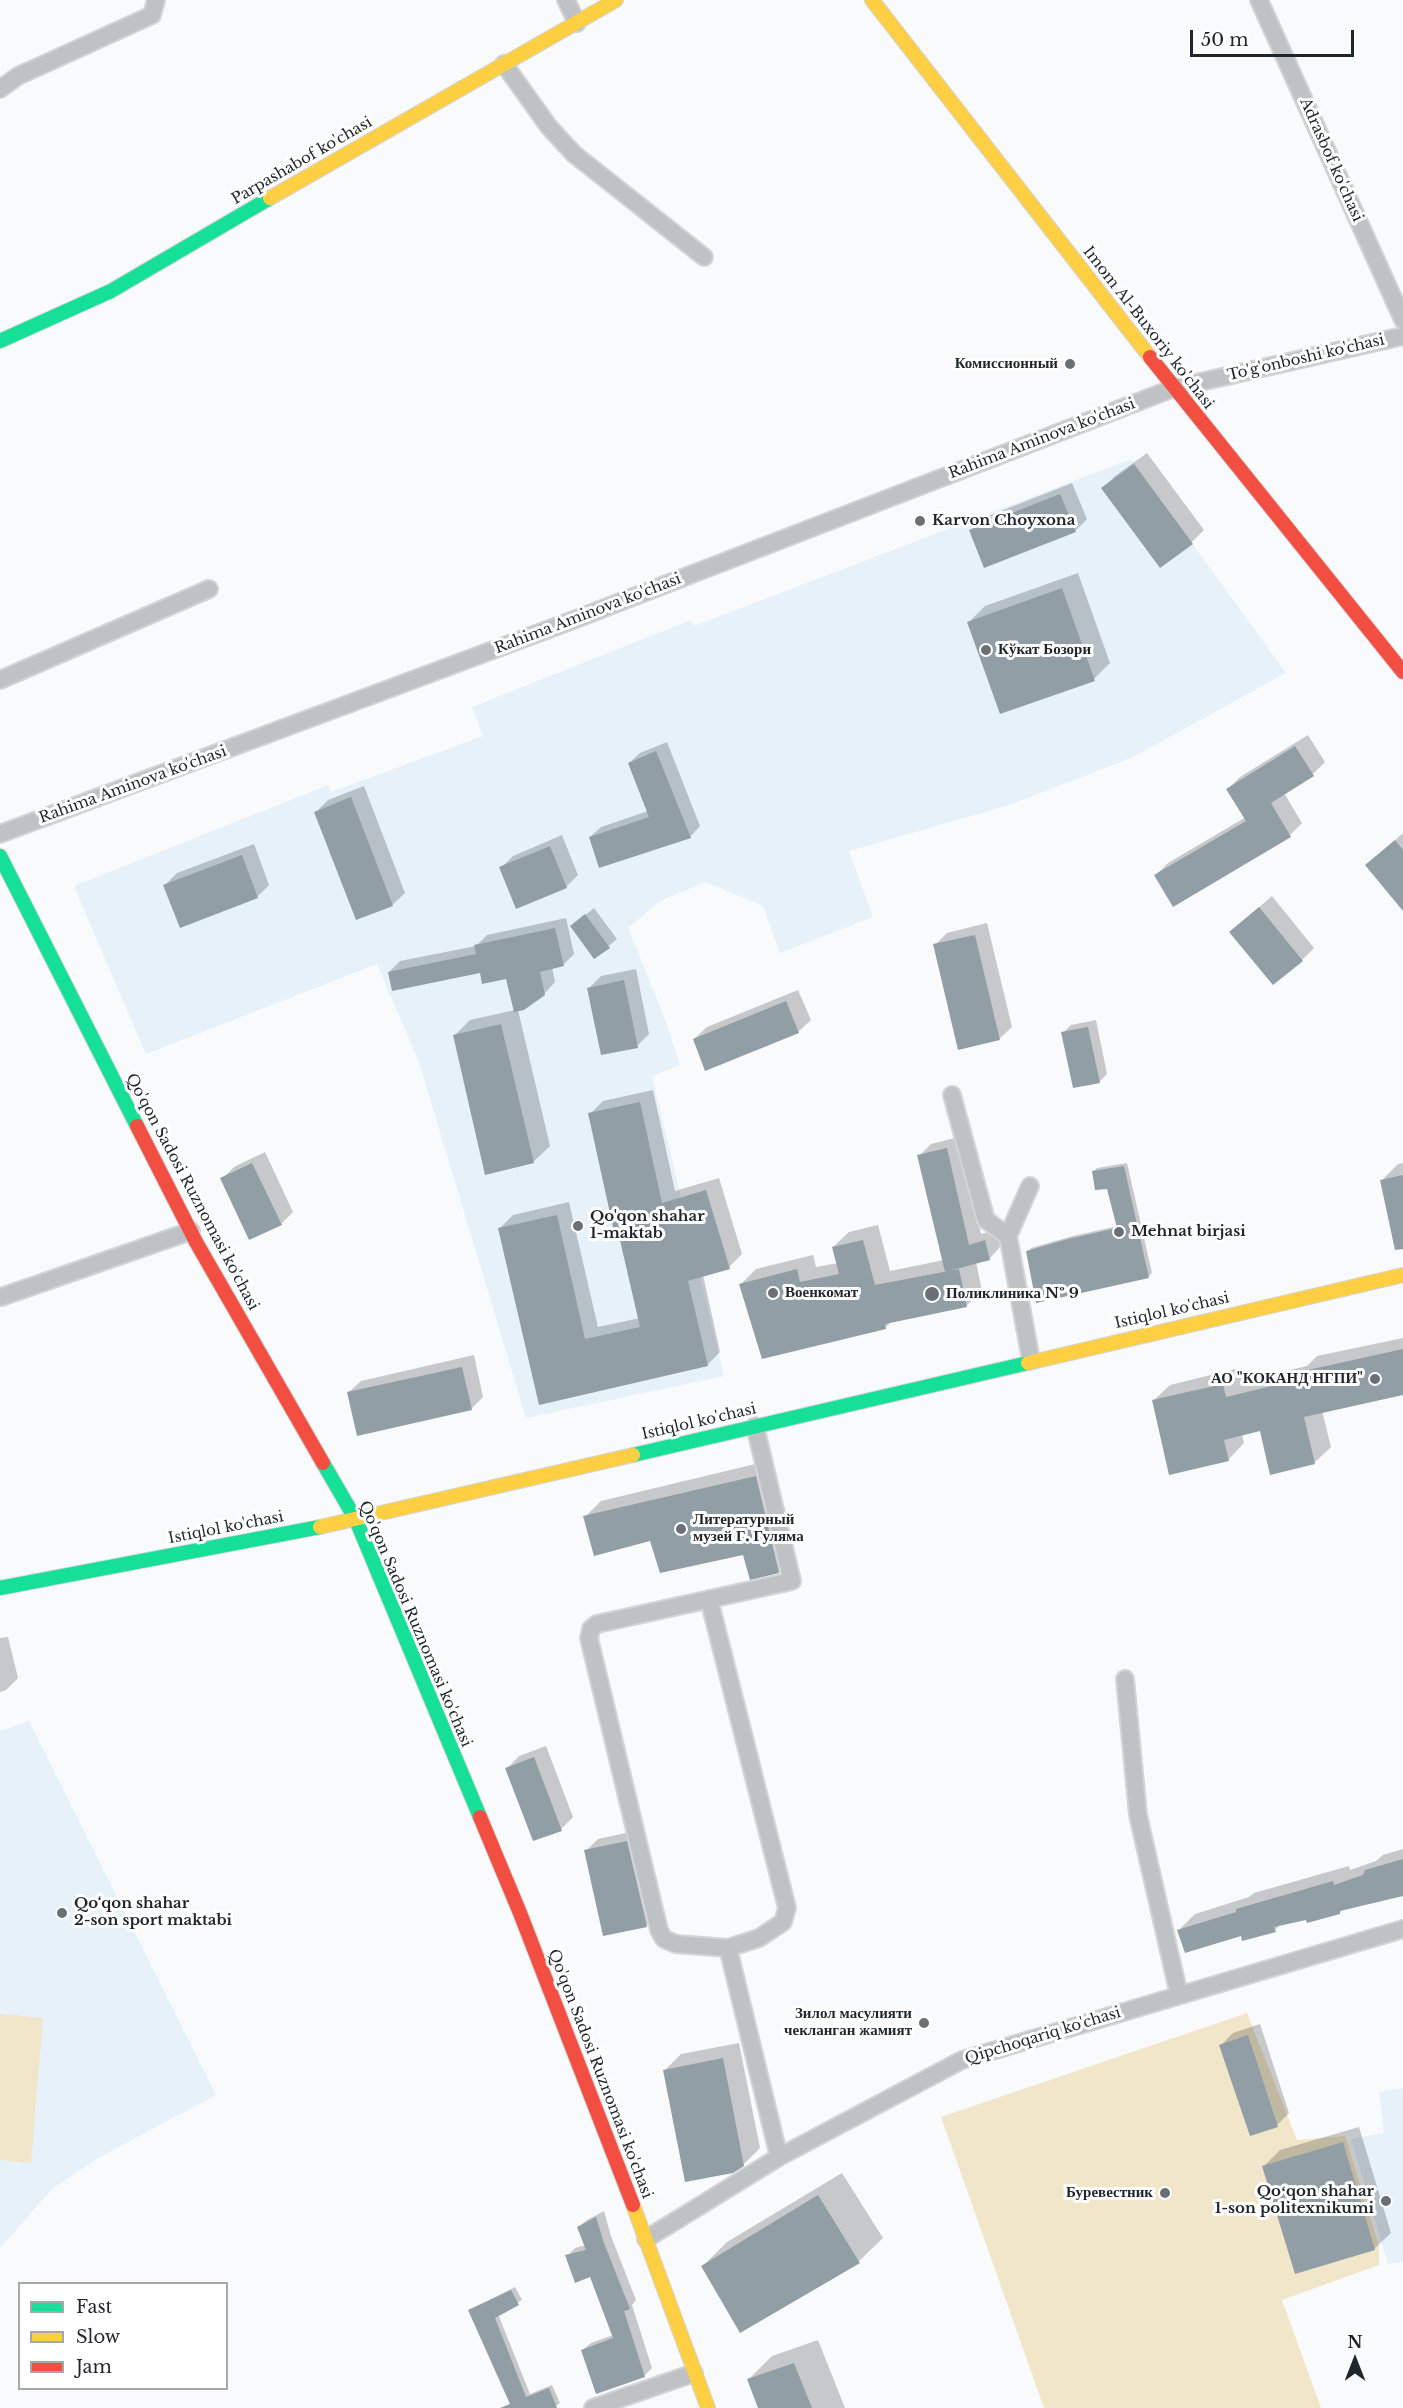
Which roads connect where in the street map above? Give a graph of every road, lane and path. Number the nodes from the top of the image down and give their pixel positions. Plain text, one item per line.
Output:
1 (156, 0) edge
2 (566, 0) edge
3 (616, 0) edge
4 (872, 0) edge
5 (1259, 0) edge
6 (577, 23) junction
7 (504, 64) junction
8 (0, 89) edge
9 (704, 257) dead end
10 (1403, 320) edge
11 (1403, 336) edge
12 (0, 341) edge
13 (1174, 388) junction
14 (209, 589) dead end
15 (1403, 672) edge
16 (0, 680) edge
17 (0, 834) edge
18 (0, 856) edge
19 (952, 1095) dead end
20 (1030, 1186) dead end
21 (191, 1231) junction
22 (1008, 1236) junction
23 (1403, 1275) edge
24 (1, 1297) edge
25 (1031, 1360) junction
26 (755, 1426) junction
27 (356, 1520) junction
28 (0, 1588) edge
29 (709, 1599) junction
30 (1125, 1678) dead end
31 (1403, 1929) edge
32 (728, 1948) junction
33 (1179, 1995) junction
34 (778, 2157) junction
35 (646, 2239) junction
36 (694, 2373) junction
37 (593, 2408) edge
38 (708, 2408) edge

1 - 8 street
2 - 6 street
3 - 6 street, Parpashabof ko'chasi
4 - 13 street, Imom Al-Buxoriy ko'chasi
5 - 10 street, Adrasbof ko'chasi
6 - 7 street, Parpashabof ko'chasi
7 - 9 street
7 - 12 street, Parpashabof ko'chasi
11 - 13 street, To'g'onboshi ko'chasi
13 - 15 street, Imom Al-Buxoriy ko'chasi
13 - 17 street, Rahima Aminova ko'chasi
14 - 16 street
18 - 21 street, Qo'qon Sadosi Ruznomasi ko'chasi
19 - 22 street
20 - 22 street
21 - 24 street
21 - 27 street, Qo'qon Sadosi Ruznomasi ko'chasi
22 - 25 street
23 - 25 street, Istiqlol ko'chasi
25 - 26 street, Istiqlol ko'chasi
26 - 27 street, Istiqlol ko'chasi
26 - 29 street
27 - 28 street, Istiqlol ko'chasi
27 - 35 street, Qo'qon Sadosi Ruznomasi ko'chasi
29 - 32 street
29 - 32 street
30 - 33 street
31 - 33 street, Qipchoqariq ko'chasi
32 - 34 street
33 - 34 street, Qipchoqariq ko'chasi
34 - 35 street, Qipchoqariq ko'chasi
35 - 36 street, Qo'qon Sadosi Ruznomasi ko'chasi
36 - 37 street
36 - 38 street, Qo'qon Sadosi Ruznomasi ko'chasi

